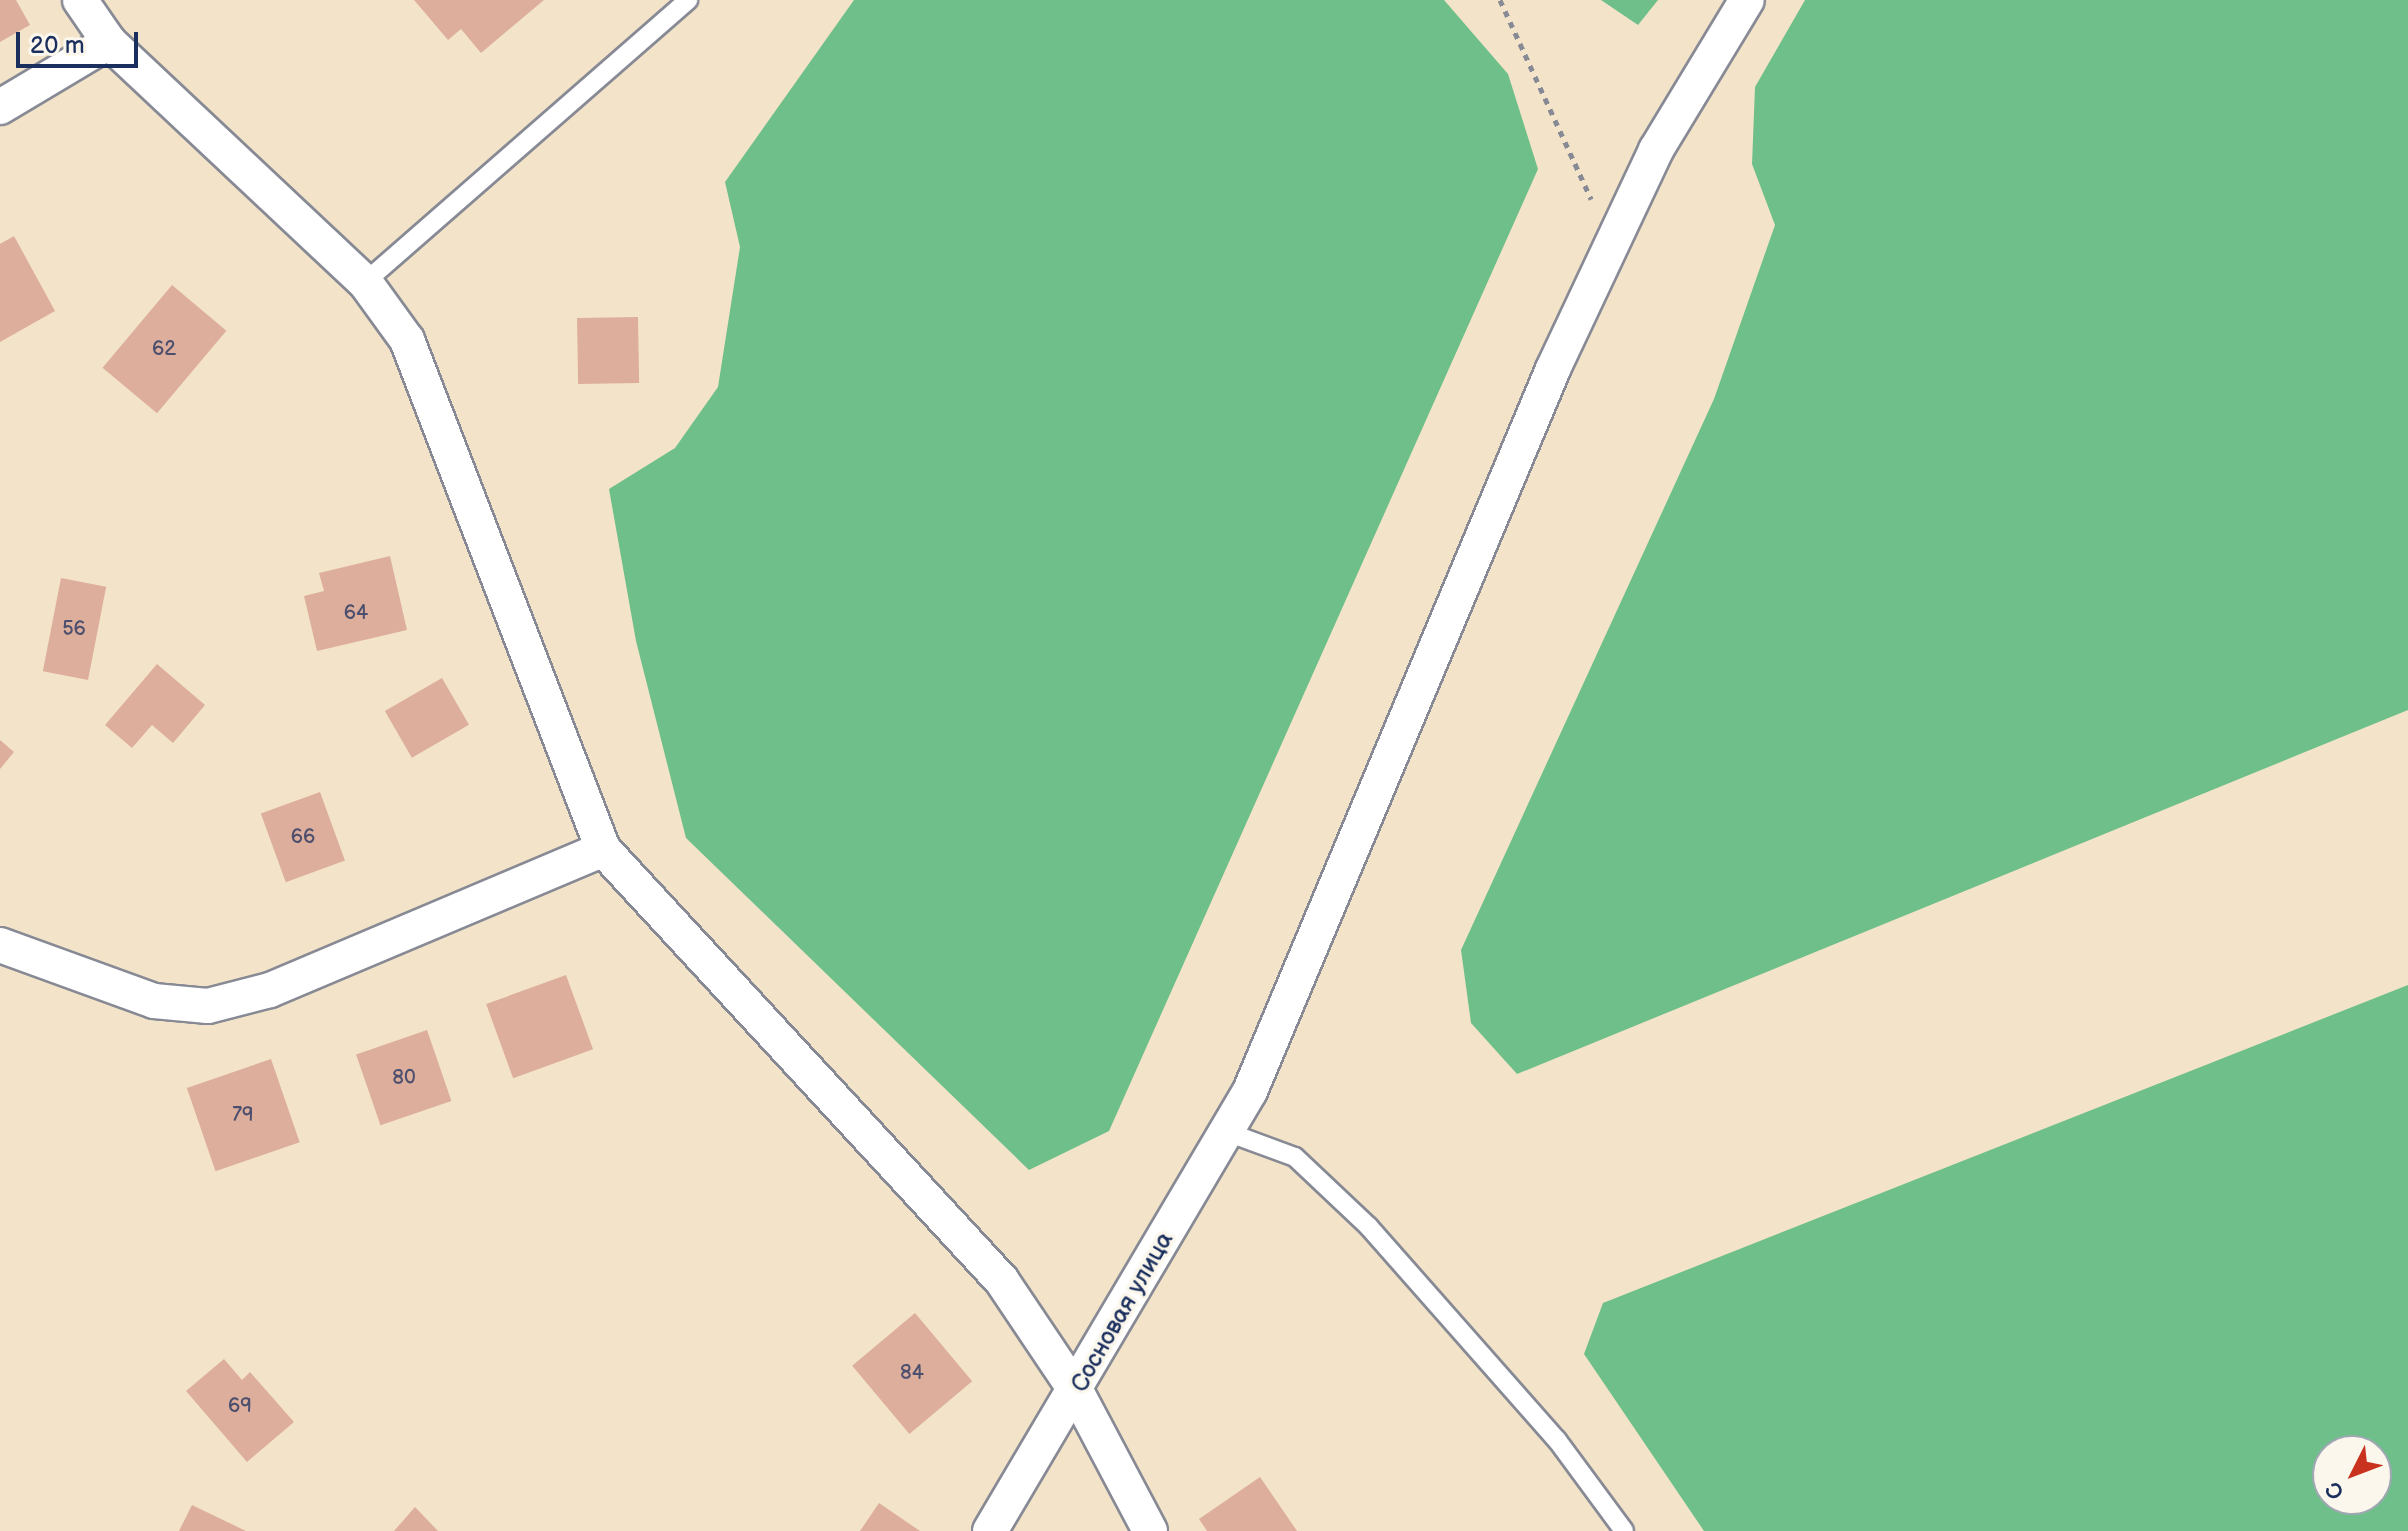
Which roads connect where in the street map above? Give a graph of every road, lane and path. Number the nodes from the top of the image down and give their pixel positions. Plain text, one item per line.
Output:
1 (80, 0) edge
2 (688, 0) edge
3 (1500, 0) edge
4 (1747, 0) edge
5 (109, 42) junction
6 (0, 107) edge
7 (1609, 249) junction
8 (365, 282) junction
9 (603, 849) junction
10 (0, 945) edge
11 (1227, 1132) junction
12 (1076, 1391) junction
13 (990, 1531) edge
14 (1150, 1531) edge
15 (1624, 1531) edge

1 - 5 street
2 - 8 lane
3 - 7 path
4 - 7 street, Сосновая улица
5 - 6 street
5 - 8 street
7 - 11 street, Сосновая улица
8 - 9 street
9 - 10 street
9 - 12 street
11 - 12 street, Сосновая улица
11 - 15 lane
12 - 13 street, Сосновая улица
12 - 14 street

